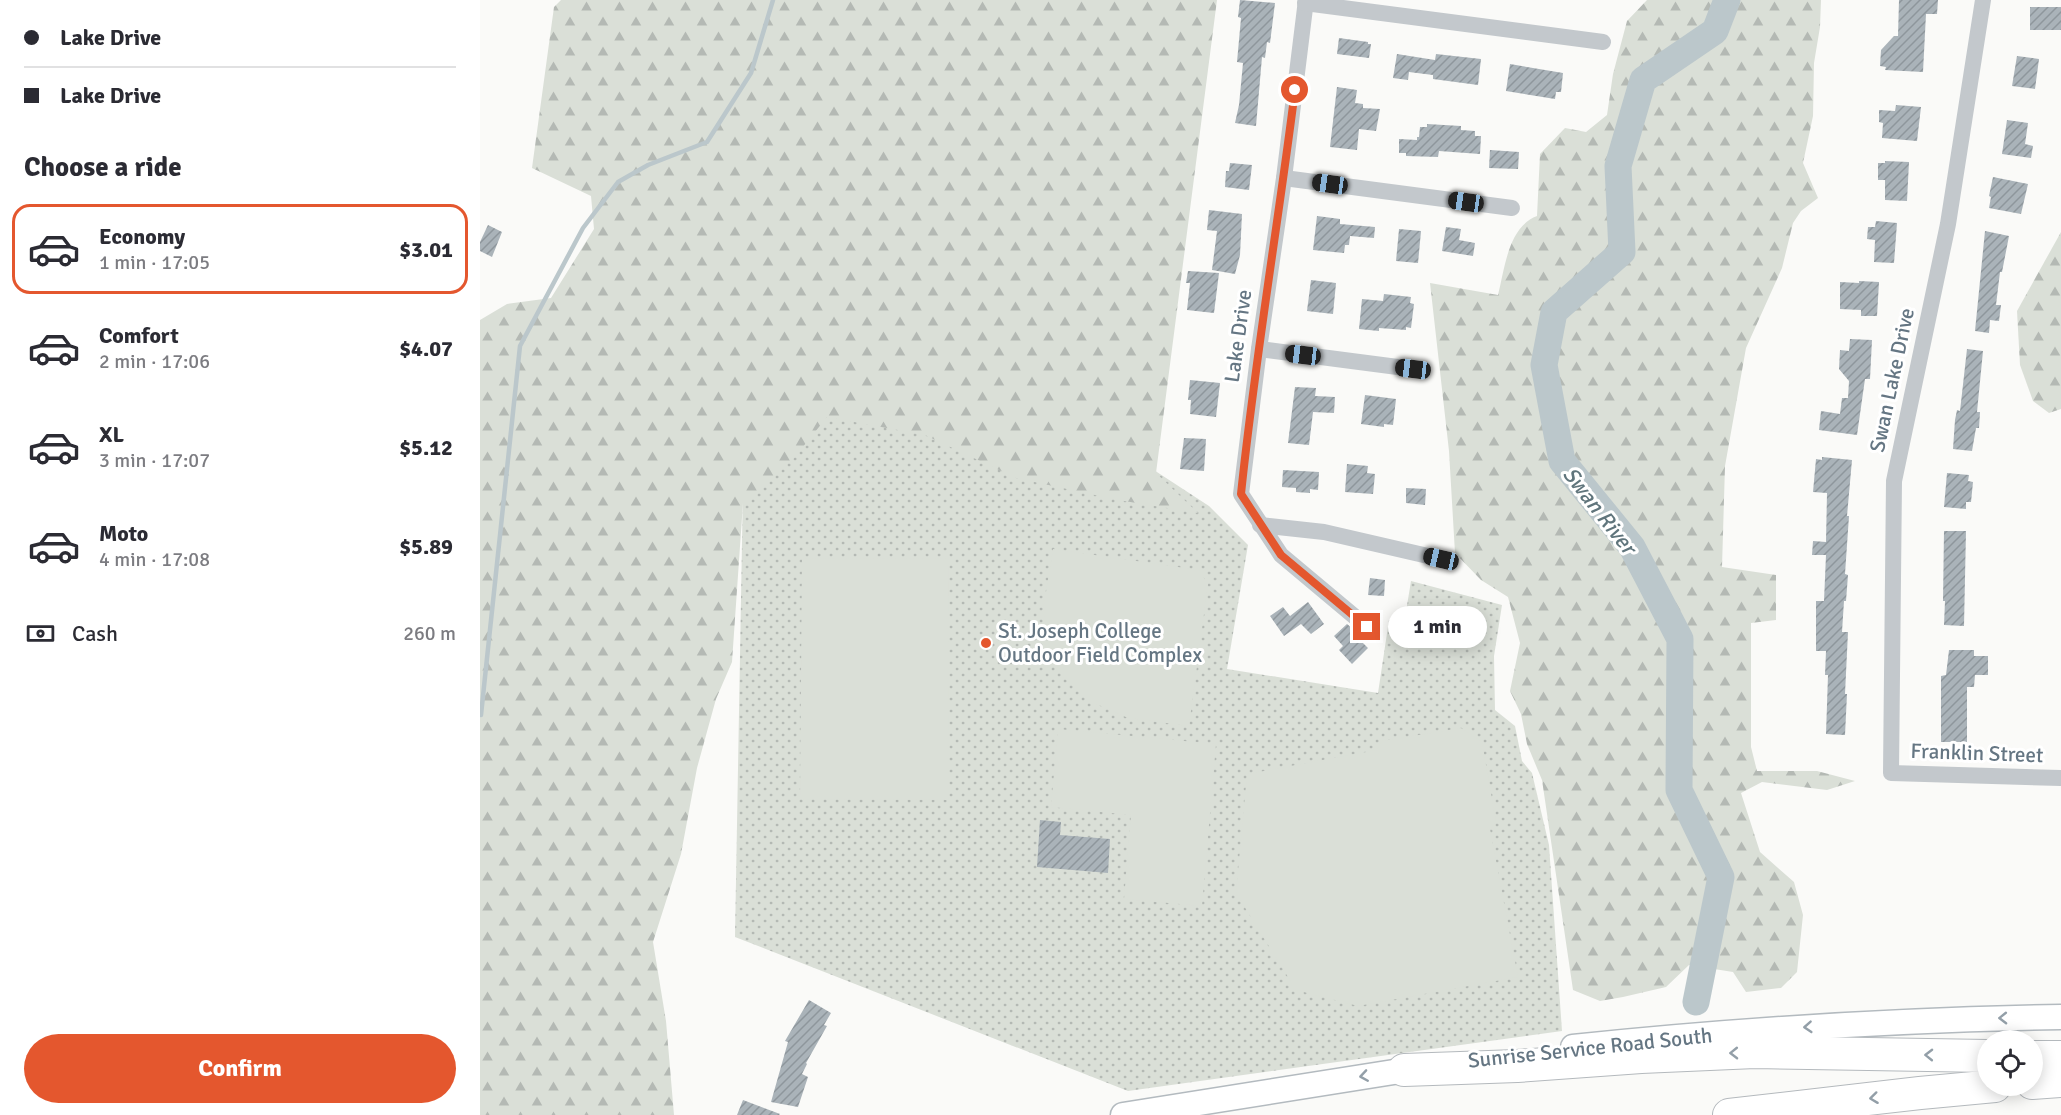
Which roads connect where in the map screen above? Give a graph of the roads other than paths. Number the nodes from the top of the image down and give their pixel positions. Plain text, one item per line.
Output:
1 (1983, 0) edge
2 (1306, 1) edge
3 (1603, 42) dead end
4 (1284, 178) junction
5 (1512, 208) dead end
6 (1259, 349) junction
7 (1413, 369) dead end
8 (1260, 525) junction
9 (1441, 559) dead end
10 (1367, 627) dead end
11 (1891, 773) joint
12 (2061, 778) edge
13 (2061, 1017) edge
14 (1977, 1056) edge
15 (2043, 1057) edge
16 (2061, 1057) edge
17 (1404, 1070) junction
18 (2061, 1081) edge
19 (2043, 1082) edge
20 (1977, 1088) edge
21 (1123, 1115) edge
22 (1729, 1115) edge

1 - 11 street, Swan Lake Drive
2 - 3 street
2 - 4 street, Lake Drive
4 - 5 street
4 - 6 street, Lake Drive
6 - 7 street
6 - 8 street, Lake Drive
8 - 9 street
8 - 10 street, Lake Drive
11 - 12 street, Franklin Street
13 -> 17 main road, Sunrise Service Road South
14 -> 17 highway
15 - 16 highway
17 -> 21 main road, Sunrise Service Road South
18 - 19 highway
20 -> 22 highway

